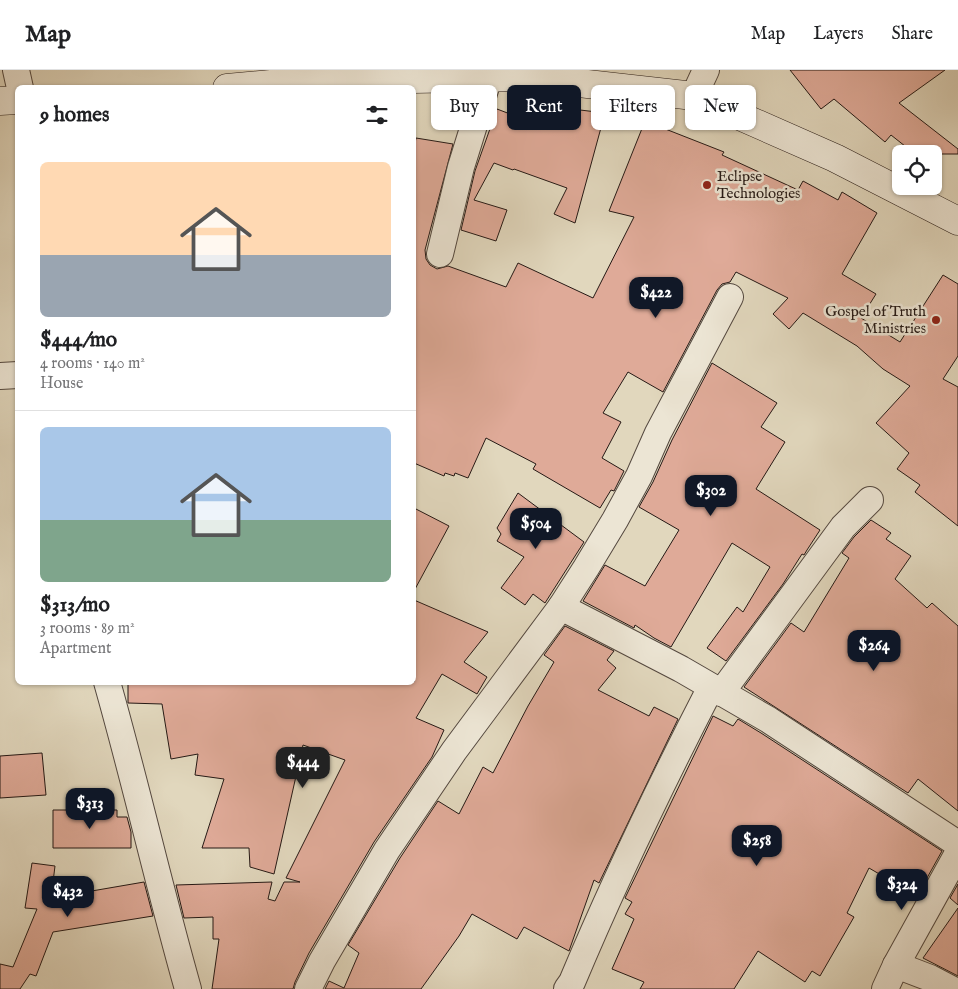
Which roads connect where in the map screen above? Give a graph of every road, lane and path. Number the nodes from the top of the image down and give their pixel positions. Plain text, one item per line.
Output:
1 (16, 70) edge
2 (706, 70) edge
3 (302, 75) edge
4 (344, 75) edge
5 (489, 77) junction
6 (19, 85) edge
7 (244, 85) edge
8 (699, 85) edge
9 (685, 95) edge
10 (15, 100) edge
11 (0, 101) edge
12 (756, 123) edge
13 (958, 221) edge
14 (440, 254) dead end
15 (730, 297) dead end
16 (15, 375) edge
17 (0, 376) edge
18 (870, 500) dead end
19 (561, 607) junction
20 (108, 685) edge
21 (716, 690) junction
22 (958, 844) edge
23 (958, 853) edge
24 (896, 964) junction
25 (188, 989) edge
26 (308, 989) edge
27 (567, 989) edge
28 (885, 989) edge
29 (952, 989) edge

1 - 6 street
2 - 8 street
3 - 4 main road
3 - 7 main road
4 - 5 main road
5 - 9 main road
5 - 14 street
10 - 11 main road
12 - 13 main road
15 - 19 street
16 - 17 street
18 - 21 street
19 - 21 street
19 - 26 street
20 - 25 street
21 - 22 street
21 - 27 street
23 - 24 street
24 - 28 street
24 - 29 street

